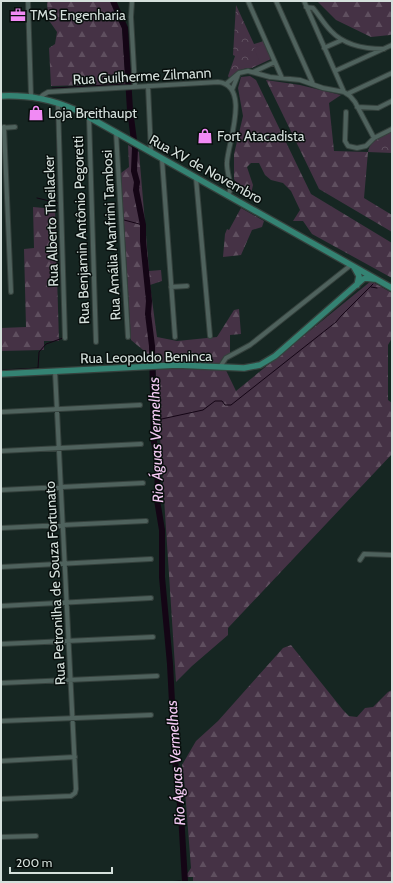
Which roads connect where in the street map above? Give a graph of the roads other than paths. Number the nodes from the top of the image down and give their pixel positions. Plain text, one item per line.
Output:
1 (28, 1) edge
2 (132, 1) edge
3 (248, 1) edge
4 (276, 1) edge
5 (304, 1) edge
6 (306, 7) junction
7 (342, 40) junction
8 (392, 45) edge
9 (324, 48) junction
10 (366, 48) junction
11 (384, 49) junction
12 (369, 56) junction
13 (275, 62) junction
14 (335, 71) junction
15 (253, 72) junction
16 (239, 73) junction
17 (392, 73) edge
18 (282, 78) junction
19 (226, 84) junction
20 (312, 84) junction
21 (148, 86) junction
22 (135, 87) junction
23 (232, 90) junction
24 (346, 93) junction
25 (1, 96) edge
26 (31, 96) junction
27 (40, 98) junction
28 (392, 101) edge
29 (58, 103) junction
30 (357, 107) junction
31 (346, 112) dead end
32 (89, 117) junction
33 (15, 127) dead end
34 (2, 128) edge
35 (392, 129) edge
36 (116, 132) junction
37 (374, 138) junction
38 (151, 152) junction
39 (162, 158) junction
40 (196, 178) junction
41 (228, 196) junction
42 (351, 264) junction
43 (376, 279) junction
44 (357, 285) junction
45 (187, 286) dead end
46 (171, 287) junction
47 (392, 288) edge
48 (11, 292) dead end
49 (210, 336) dead end
50 (128, 337) dead end
51 (65, 338) dead end
52 (174, 338) dead end
53 (96, 342) dead end
54 (220, 367) junction
55 (55, 371) junction
56 (1, 374) edge
57 (140, 405) dead end
58 (57, 409) junction
59 (1, 412) edge
60 (142, 444) dead end
61 (59, 448) junction
62 (1, 451) edge
63 (143, 483) dead end
64 (61, 487) junction
65 (1, 490) edge
66 (146, 521) dead end
67 (63, 525) junction
68 (1, 528) edge
69 (392, 555) edge
70 (151, 560) dead end
71 (360, 560) dead end
72 (65, 564) junction
73 (1, 567) edge
74 (151, 598) dead end
75 (67, 602) junction
76 (1, 606) edge
77 (153, 637) dead end
78 (69, 641) junction
79 (1, 644) edge
80 (156, 676) dead end
81 (71, 680) junction
82 (1, 683) edge
83 (151, 715) dead end
84 (73, 718) junction
85 (1, 721) edge
86 (75, 758) junction
87 (1, 761) edge
88 (1, 799) edge
89 (36, 836) dead end
90 (1, 838) edge

1 - 26 street
2 - 22 street
3 - 13 street
4 - 20 street
5 - 6 street
6 - 7 street
6 - 9 street
7 - 9 street
7 - 10 street
8 - 11 street
9 - 14 street
10 - 11 street
10 - 12 street
11 - 12 street
12 - 14 street
13 - 15 street
13 - 18 street
14 - 24 street
15 - 16 street
15 - 18 street
16 - 19 street
16 - 23 street
17 - 24 street
18 - 20 street
19 - 21 street, Rua Guilherme Zilmann
19 - 23 street, Rua Guilherme Zilmann
20 - 24 street
21 - 22 street, Rua Guilherme Zilmann
21 - 38 street
22 - 27 street, Rua Guilherme Zilmann
23 - 41 street
24 - 30 street
25 - 26 main road, Rua XV de Novembro
26 - 27 main road, Rua XV de Novembro
27 - 29 main road, Rua XV de Novembro
28 - 30 street
29 - 32 main road, Rua XV de Novembro
29 - 51 street, Rua Alberto Theilacker
30 - 37 street
31 - 37 street
32 - 36 main road, Rua XV de Novembro
32 - 53 street, Rua Benjamin Antônio Pegoretti
33 - 34 street
34 - 48 street
35 - 37 street
36 - 38 main road, Rua XV de Novembro
36 - 50 street, Rua Amália Manfrini Tambosi
38 - 39 main road, Rua XV de Novembro
39 - 40 main road, Rua XV de Novembro
39 - 46 street
40 - 41 main road, Rua XV de Novembro
40 - 49 street
41 - 42 main road, Rua XV de Novembro
42 - 43 main road, Rua XV de Novembro
42 - 44 main road
42 - 54 street, Rua Leopoldo Beninca
43 - 44 main road
43 - 47 main road, Rua XV de Novembro
44 - 54 main road
45 - 46 street
46 - 52 street
54 - 55 main road, Rua Leopoldo Beninca
55 - 56 main road, Rua Leopoldo Beninca
55 - 58 street, Rua Petronilha de Souza Fortunato
57 - 58 street
58 - 59 street
58 - 61 street, Rua Petronilha de Souza Fortunato
60 - 61 street
61 - 62 street
61 - 64 street, Rua Petronilha de Souza Fortunato
63 - 64 street
64 - 65 street
64 - 67 street, Rua Petronilha de Souza Fortunato
66 - 67 street
67 - 68 street
67 - 72 street, Rua Petronilha de Souza Fortunato
69 - 71 street
70 - 72 street
72 - 73 street
72 - 75 street, Rua Petronilha de Souza Fortunato
74 - 75 street
75 - 76 street
75 - 78 street, Rua Petronilha de Souza Fortunato
77 - 78 street
78 - 79 street
78 - 81 street, Rua Petronilha de Souza Fortunato
80 - 81 street
81 - 82 street
81 - 84 street, Rua Petronilha de Souza Fortunato
83 - 84 street
84 - 85 street
84 - 86 street, Rua Petronilha de Souza Fortunato
86 - 87 street
86 - 88 street, Rua Petronilha de Souza Fortunato
89 - 90 street

